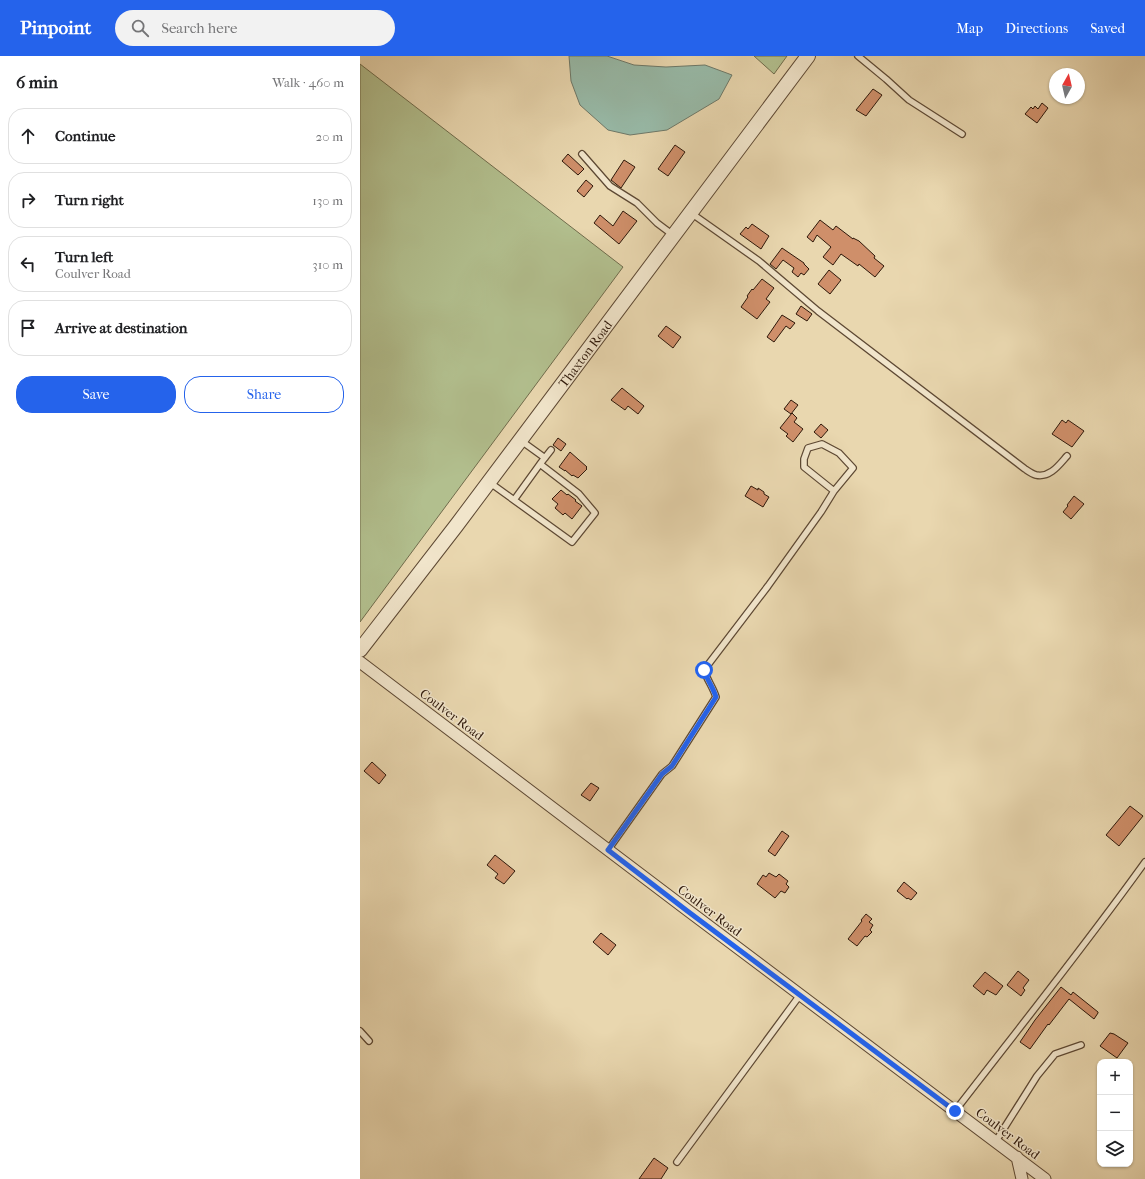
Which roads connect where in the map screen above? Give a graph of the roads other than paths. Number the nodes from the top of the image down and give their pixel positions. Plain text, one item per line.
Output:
1 (808, 56) edge
2 (858, 56) edge
3 (962, 134) dead end
4 (582, 154) dead end
5 (690, 213) junction
6 (674, 235) junction
7 (520, 440) junction
8 (551, 450) dead end
9 (1067, 456) dead end
10 (545, 458) junction
11 (540, 464) junction
12 (489, 482) junction
13 (834, 491) junction
14 (514, 500) junction
15 (360, 650) edge
16 (360, 662) edge
17 (608, 850) junction
18 (1145, 862) edge
19 (800, 995) junction
20 (360, 1032) edge
21 (369, 1041) dead end
22 (1081, 1045) dead end
23 (955, 1111) junction
24 (996, 1141) junction
25 (1017, 1157) junction
26 (677, 1162) dead end
27 (1041, 1178) edge
28 (1022, 1179) edge

1 - 5 street, Thaxton Road
2 - 3 lane
4 - 6 lane
5 - 6 street, Thaxton Road
5 - 9 lane
6 - 7 street, Thaxton Road
7 - 10 lane
7 - 12 street, Thaxton Road
8 - 10 lane
10 - 11 lane
11 - 14 lane
11 - 14 lane
12 - 14 lane
12 - 15 street, Thaxton Road
13 - 13 lane
13 - 17 lane
16 - 17 street, Coulver Road
17 - 19 street, Coulver Road
18 - 23 lane
19 - 23 street, Coulver Road
19 - 26 lane
20 - 21 lane
22 - 24 lane
23 - 24 street, Coulver Road
24 - 25 street, Coulver Road
25 - 27 street, Coulver Road
25 - 28 street

